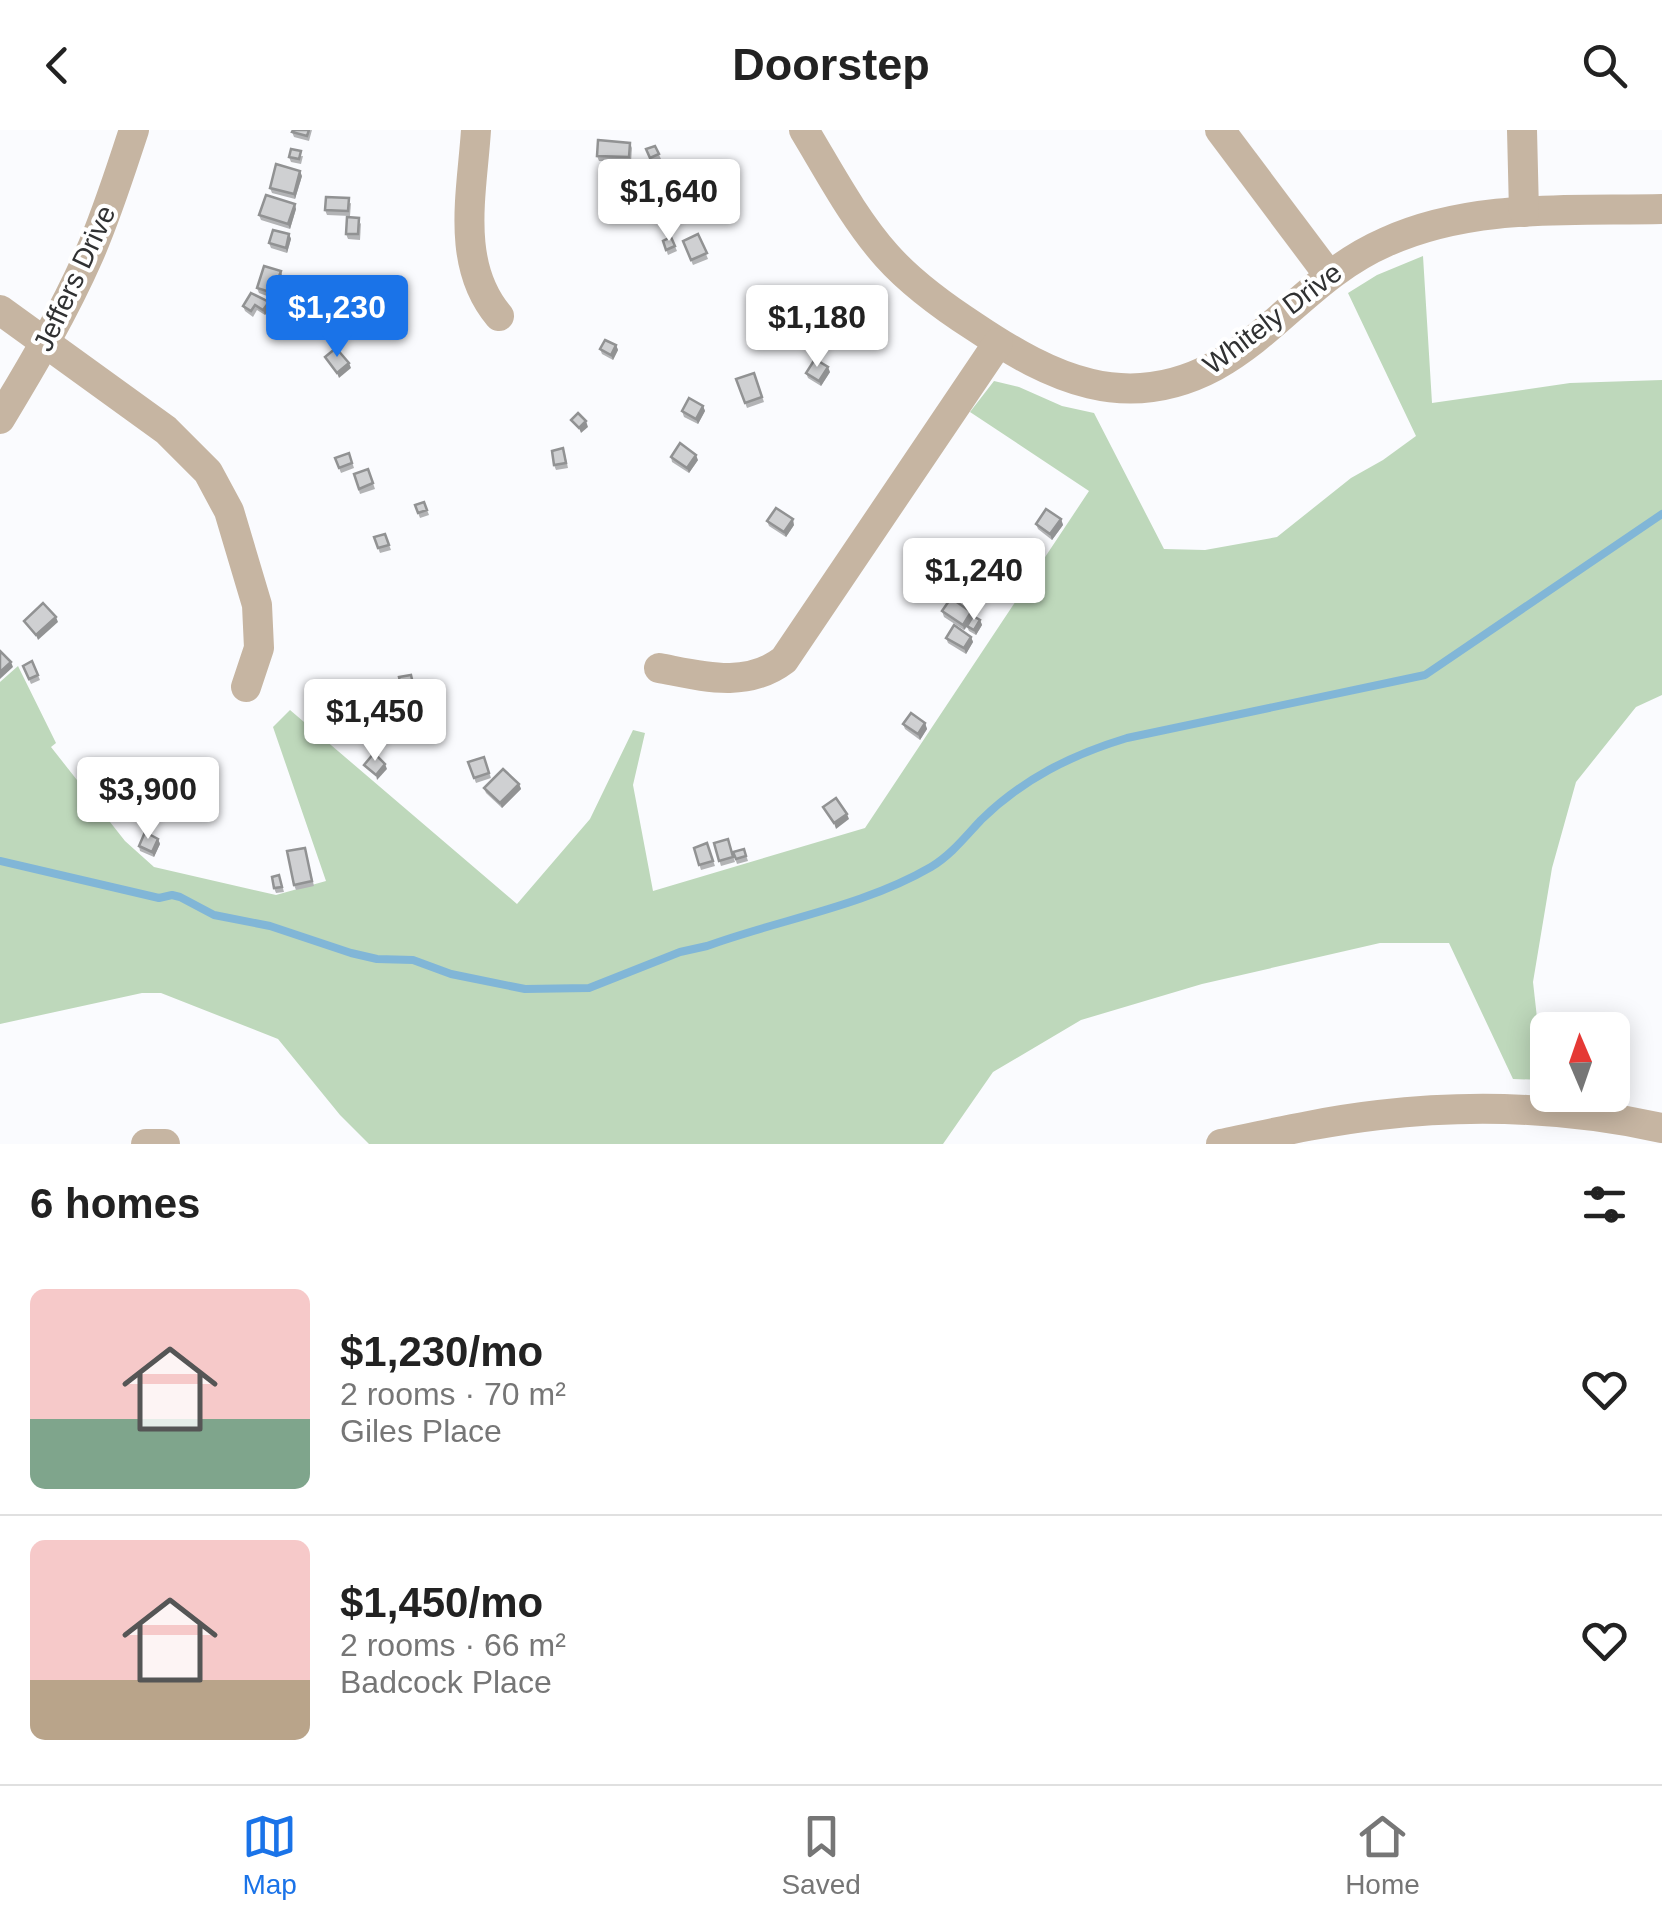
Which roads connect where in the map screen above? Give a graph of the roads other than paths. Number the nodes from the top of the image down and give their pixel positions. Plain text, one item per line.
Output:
1 (134, 130) edge
2 (476, 130) edge
3 (804, 130) edge
4 (1220, 130) edge
5 (1522, 130) edge
6 (1662, 209) edge
7 (1524, 212) junction
8 (1328, 274) junction
9 (0, 310) edge
10 (499, 316) dead end
11 (46, 342) junction
12 (998, 342) junction
13 (0, 419) edge
14 (659, 668) dead end
15 (246, 687) dead end
16 (1662, 1128) edge
17 (146, 1144) edge
18 (165, 1144) edge
19 (1220, 1144) edge

1 - 11 street, Jeffers Drive
2 - 10 street
3 - 12 street, Whitely Drive
4 - 8 street
5 - 7 street
6 - 7 street, Whitely Drive
7 - 8 street, Whitely Drive
8 - 12 street, Whitely Drive
9 - 11 street
11 - 13 street, Jeffers Drive
11 - 15 street
12 - 14 street
16 - 19 street
17 - 18 street

